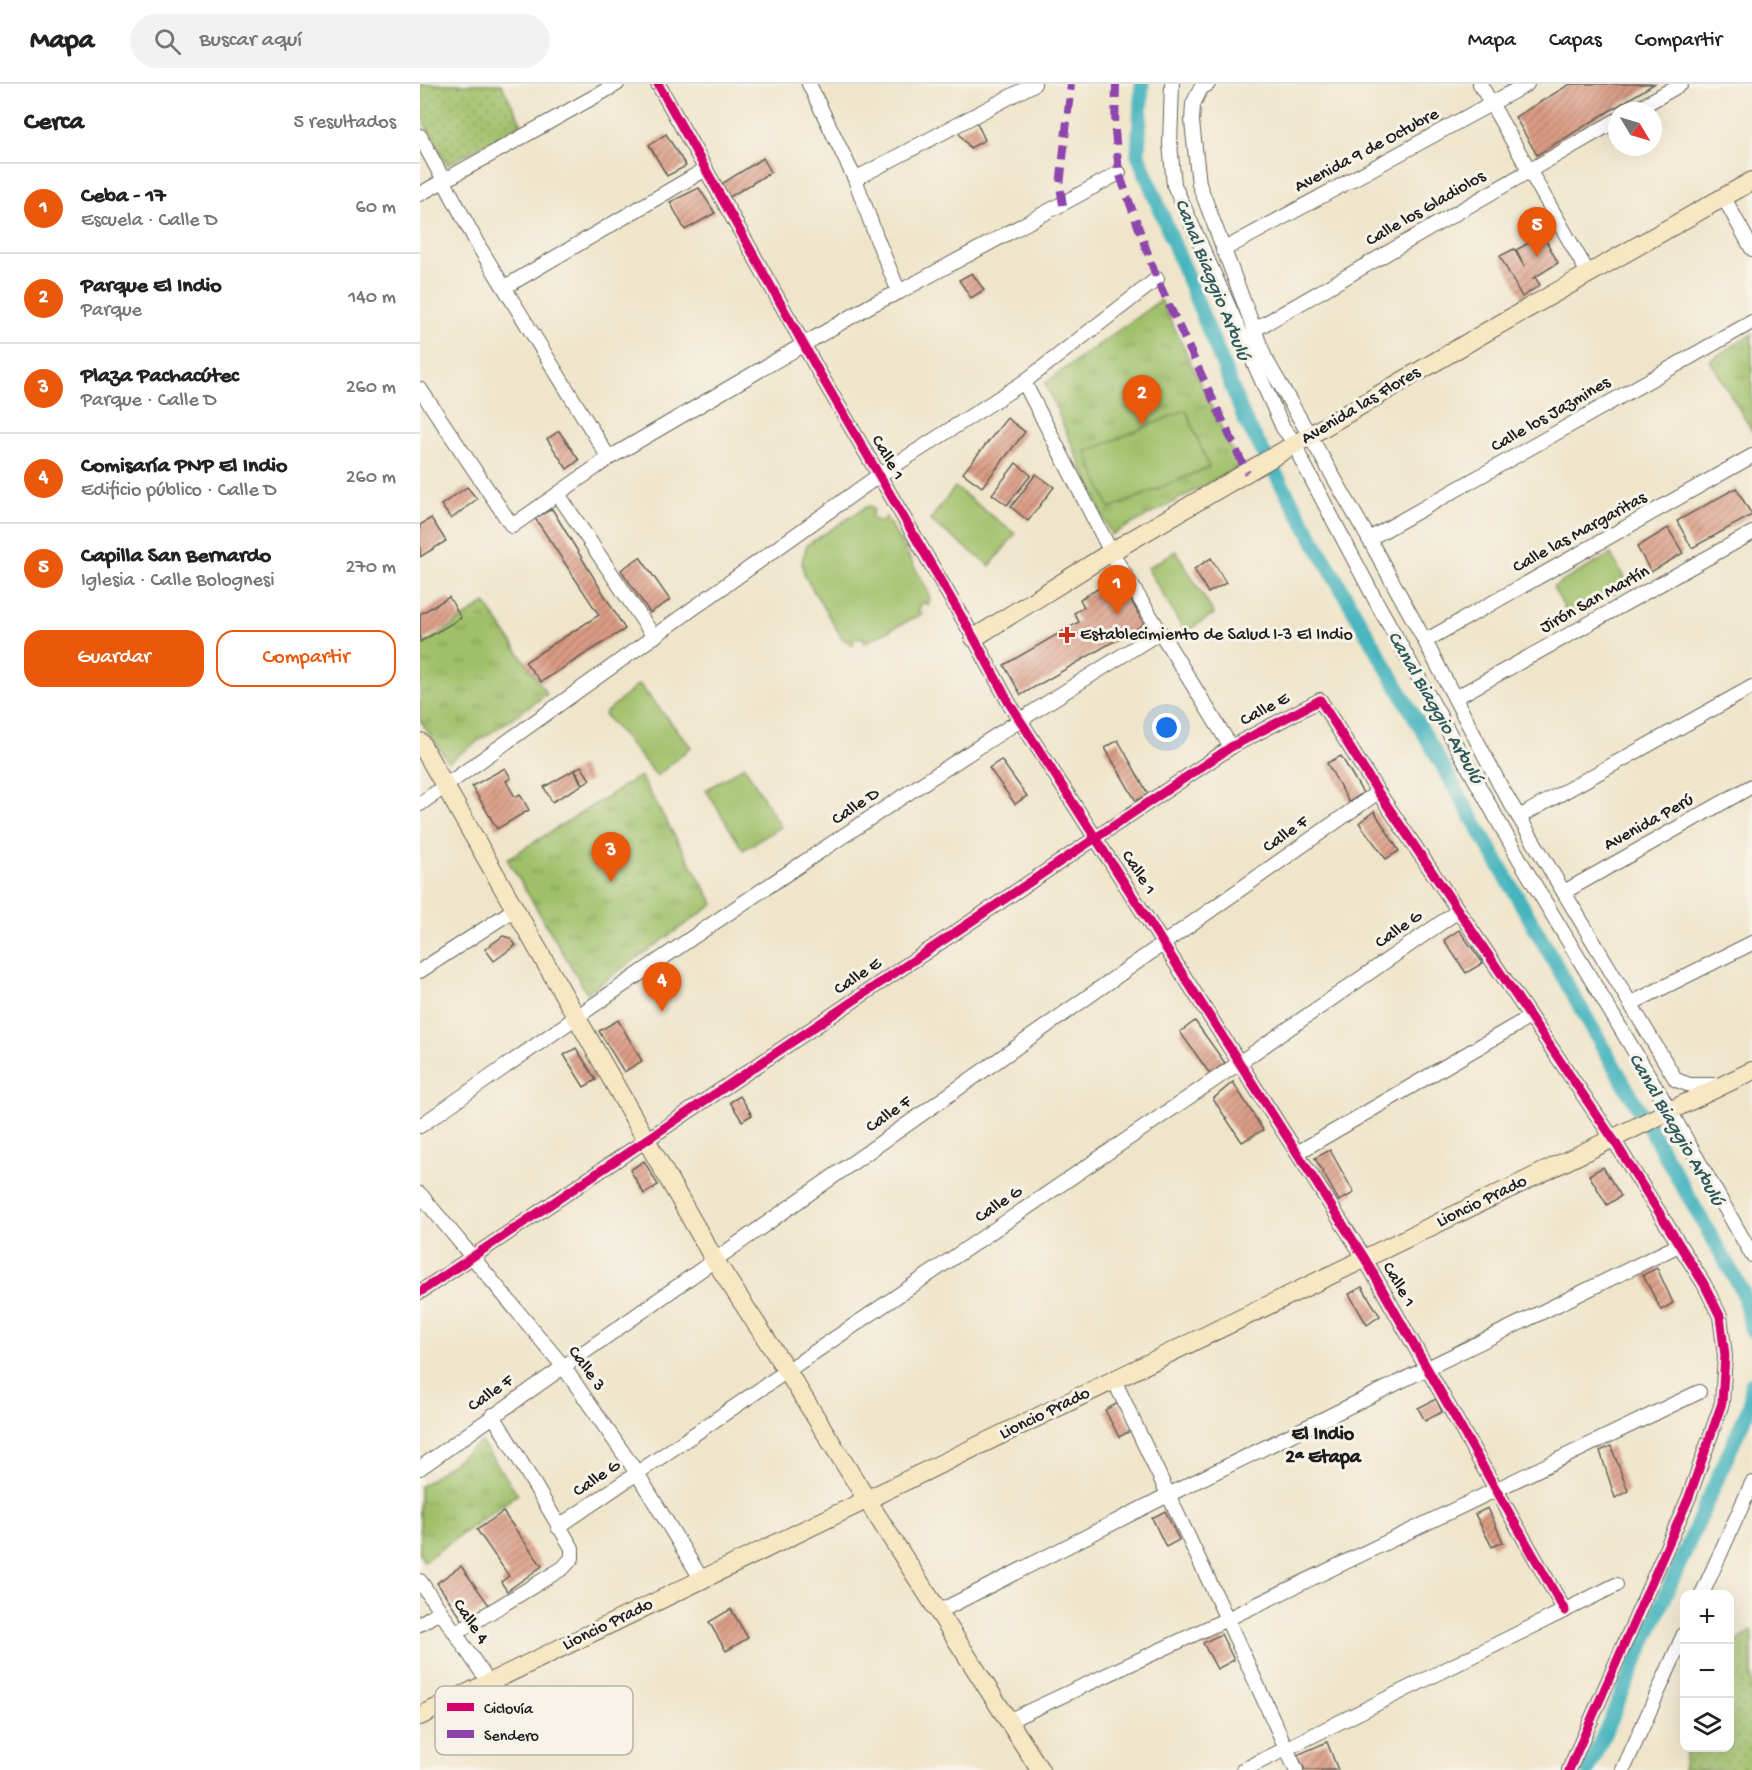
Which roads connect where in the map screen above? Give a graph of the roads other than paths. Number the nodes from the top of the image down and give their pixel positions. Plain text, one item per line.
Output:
1 (617, 84) edge
2 (658, 84) edge
3 (809, 84) edge
4 (1034, 84) edge
5 (1173, 84) edge
6 (1480, 84) edge
7 (1527, 84) edge
8 (1682, 84) edge
9 (1204, 86) edge
10 (1650, 102) edge
11 (1491, 104) junction
12 (1608, 125) edge
13 (420, 136) edge
14 (706, 169) junction
15 (1529, 170) junction
16 (1119, 173) dead end
17 (855, 179) junction
18 (444, 181) junction
19 (1752, 181) edge
20 (420, 194) edge
21 (1723, 196) junction
22 (1752, 249) edge
23 (1222, 250) junction
24 (1588, 273) junction
25 (1157, 279) dead end
26 (505, 287) junction
27 (899, 292) junction
28 (1752, 322) edge
29 (1254, 330) junction
30 (803, 344) junction
31 (1024, 382) junction
32 (420, 389) edge
33 (1297, 443) junction
34 (1752, 456) edge
35 (609, 458) junction
36 (878, 476) junction
37 (558, 494) junction
38 (1752, 533) edge
39 (1369, 539) junction
40 (1111, 552) junction
41 (1160, 632) junction
42 (654, 637) junction
43 (974, 638) junction
44 (1425, 640) junction
45 (1752, 687) edge
46 (1455, 698) junction
47 (1019, 719) junction
48 (420, 742) edge
49 (1231, 747) junction
50 (447, 786) junction
51 (1752, 786) edge
52 (1378, 792) junction
53 (420, 804) edge
54 (1519, 817) junction
55 (1095, 837) junction
56 (1564, 892) junction
57 (515, 909) junction
58 (1458, 911) junction
59 (1752, 943) edge
60 (1163, 944) junction
61 (420, 971) edge
62 (1630, 1004) junction
63 (576, 1017) junction
64 (1530, 1017) junction
65 (1239, 1063) junction
66 (1752, 1071) edge
67 (1722, 1085) junction
68 (1662, 1115) junction
69 (420, 1126) edge
70 (1618, 1136) junction
71 (646, 1140) junction
72 (1297, 1153) junction
73 (420, 1194) edge
74 (1679, 1245) junction
75 (1752, 1255) edge
76 (471, 1258) junction
77 (1365, 1259) junction
78 (714, 1260) junction
79 (420, 1293) edge
80 (563, 1366) junction
81 (1426, 1367) junction
82 (787, 1371) junction
83 (1113, 1380) junction
84 (1699, 1392) dead end
85 (493, 1415) junction
86 (420, 1468) edge
87 (637, 1473) junction
88 (1752, 1483) edge
89 (1496, 1489) junction
90 (1168, 1495) junction
91 (867, 1500) junction
92 (558, 1527) junction
93 (702, 1580) junction
94 (420, 1581) edge
95 (1616, 1585) dead end
96 (1704, 1590) edge
97 (440, 1611) junction
98 (1565, 1611) junction
99 (938, 1612) junction
100 (1227, 1619) junction
101 (420, 1624) edge
102 (456, 1633) junction
103 (1680, 1643) edge
104 (489, 1683) junction
105 (483, 1686) edge
106 (435, 1709) edge
107 (420, 1716) edge
108 (1008, 1721) junction
109 (1286, 1748) junction
110 (1040, 1770) edge
111 (1243, 1770) edge
112 (1296, 1770) edge
113 (1569, 1770) edge
114 (1623, 1770) edge

1 - 18 street
2 - 14 street, Calle 1
3 - 17 street
4 - 17 street
5 - 33 street
6 - 11 street
7 - 11 street, Avenida 9 de Octubre
8 - 10 street
9 - 23 street
11 - 15 street
11 - 23 street, Avenida 9 de Octubre
12 - 15 street, Calle los Gladiolos
13 - 18 street
14 - 26 street
14 - 30 street, Calle 1
15 - 24 street
15 - 29 street, Calle los Gladiolos
16 - 27 street
17 - 27 street
18 - 20 street
18 - 26 street
19 - 21 street, Avenida las Flores
21 - 22 street
21 - 24 street, Avenida las Flores
23 - 29 street
24 - 33 street, Avenida las Flores
25 - 31 street
26 - 35 street
27 - 30 street
28 - 39 street, Calle los Jazmines
29 - 33 street
30 - 35 street
30 - 36 street, Calle 1
31 - 36 street
31 - 40 street
32 - 37 street
33 - 39 street
33 - 40 street, Avenida las Flores
33 - 68 street
34 - 44 street, Calle las Margaritas
35 - 37 street
36 - 42 street
36 - 43 street, Calle 1
37 - 42 street
38 - 46 street, Jirón San Martín
39 - 44 street
40 - 41 street
40 - 43 street, Avenida las Flores
41 - 47 street, Calle D
41 - 49 street
42 - 50 street
43 - 47 street, Calle 1
44 - 46 street
45 - 54 street
46 - 54 street
47 - 55 street, Calle 1
47 - 63 street, Calle D
48 - 50 street
49 - 52 street, Calle E
49 - 55 street, Calle E
50 - 53 street
50 - 57 street
51 - 56 street, Avenida Perú
52 - 58 street
52 - 60 street, Calle F
54 - 56 street
55 - 60 street, Calle 1
55 - 71 street, Calle E
56 - 62 street
57 - 61 street
57 - 63 street
58 - 64 street
58 - 65 street, Calle G
59 - 62 street
60 - 65 street, Calle 1
60 - 78 street, Calle F
62 - 67 street
63 - 69 street, Calle D
63 - 71 street
64 - 70 street
64 - 72 street
65 - 72 street, Calle 1
65 - 82 street, Calle G
66 - 67 street, Lioncio Prado
67 - 68 street, Lioncio Prado
68 - 70 street, Lioncio Prado
68 - 75 street
70 - 74 street
70 - 77 street, Lioncio Prado
71 - 76 street, Calle E
71 - 78 street
72 - 77 street, Calle 1
73 - 76 street, Calle 3
74 - 81 street
74 - 113 street
76 - 79 street, Calle E
76 - 80 street, Calle 3
77 - 81 street, Calle 1
77 - 83 street, Lioncio Prado
78 - 80 street, Calle F
78 - 82 street
80 - 85 street, Calle F
80 - 87 street, Calle 3
81 - 89 street, Calle 1
81 - 90 street
82 - 87 street, Calle G
82 - 91 street
83 - 90 street
83 - 91 street, Lioncio Prado
84 - 89 street
85 - 86 street, Calle F
85 - 92 street
87 - 92 street, Calle G
87 - 93 street, Calle 3
88 - 96 street
89 - 98 street, Calle 1
89 - 100 street
90 - 99 street
90 - 100 street
91 - 93 street, Lioncio Prado
91 - 99 street
92 - 102 street
93 - 104 street, Lioncio Prado
94 - 97 street, Calle 4
95 - 98 street
97 - 101 street
97 - 102 street, Calle 4
98 - 109 street
99 - 108 street
100 - 108 street
100 - 109 street
102 - 104 street, Calle 4
103 - 114 street
104 - 105 street, Lioncio Prado
106 - 107 street, Lioncio Prado
108 - 110 street
109 - 111 street
109 - 112 street

